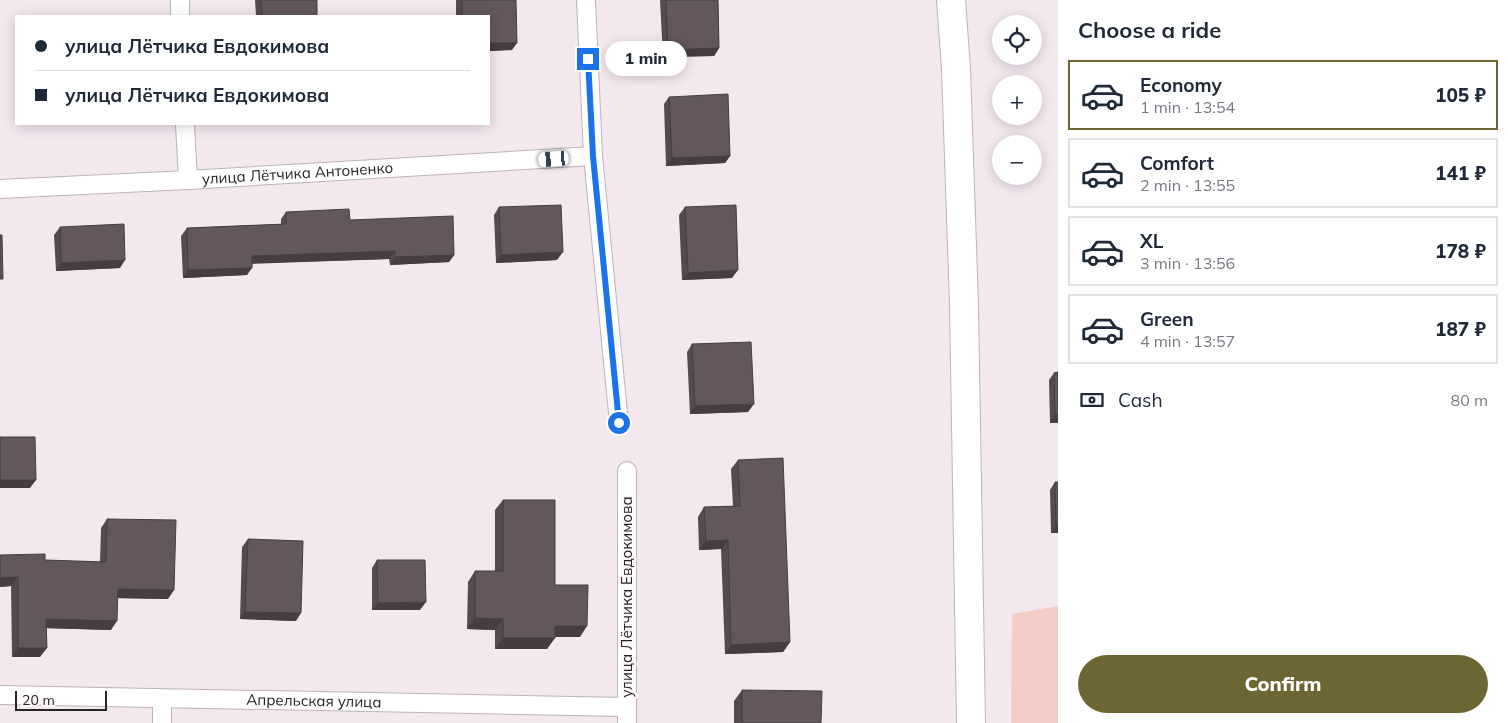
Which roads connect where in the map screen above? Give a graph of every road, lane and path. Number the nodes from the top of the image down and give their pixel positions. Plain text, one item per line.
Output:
1 (180, 0) edge
2 (586, 0) edge
3 (951, 0) edge
4 (180, 15) edge
5 (185, 125) edge
6 (593, 156) junction
7 (188, 180) junction
8 (0, 189) edge
9 (619, 423) dead end
10 (627, 470) dead end
11 (0, 695) edge
12 (162, 699) junction
13 (626, 715) edge
14 (162, 723) edge
15 (971, 723) edge

1 - 4 lane
2 - 6 lane
3 - 15 street
5 - 7 lane
6 - 7 lane, улица Лётчика Антоненко
6 - 9 lane
7 - 8 lane, улица Лётчика Антоненко
10 - 13 lane, улица Лётчика Евдокимова
11 - 12 lane, Апрельская улица
12 - 13 lane, Апрельская улица
12 - 14 lane

